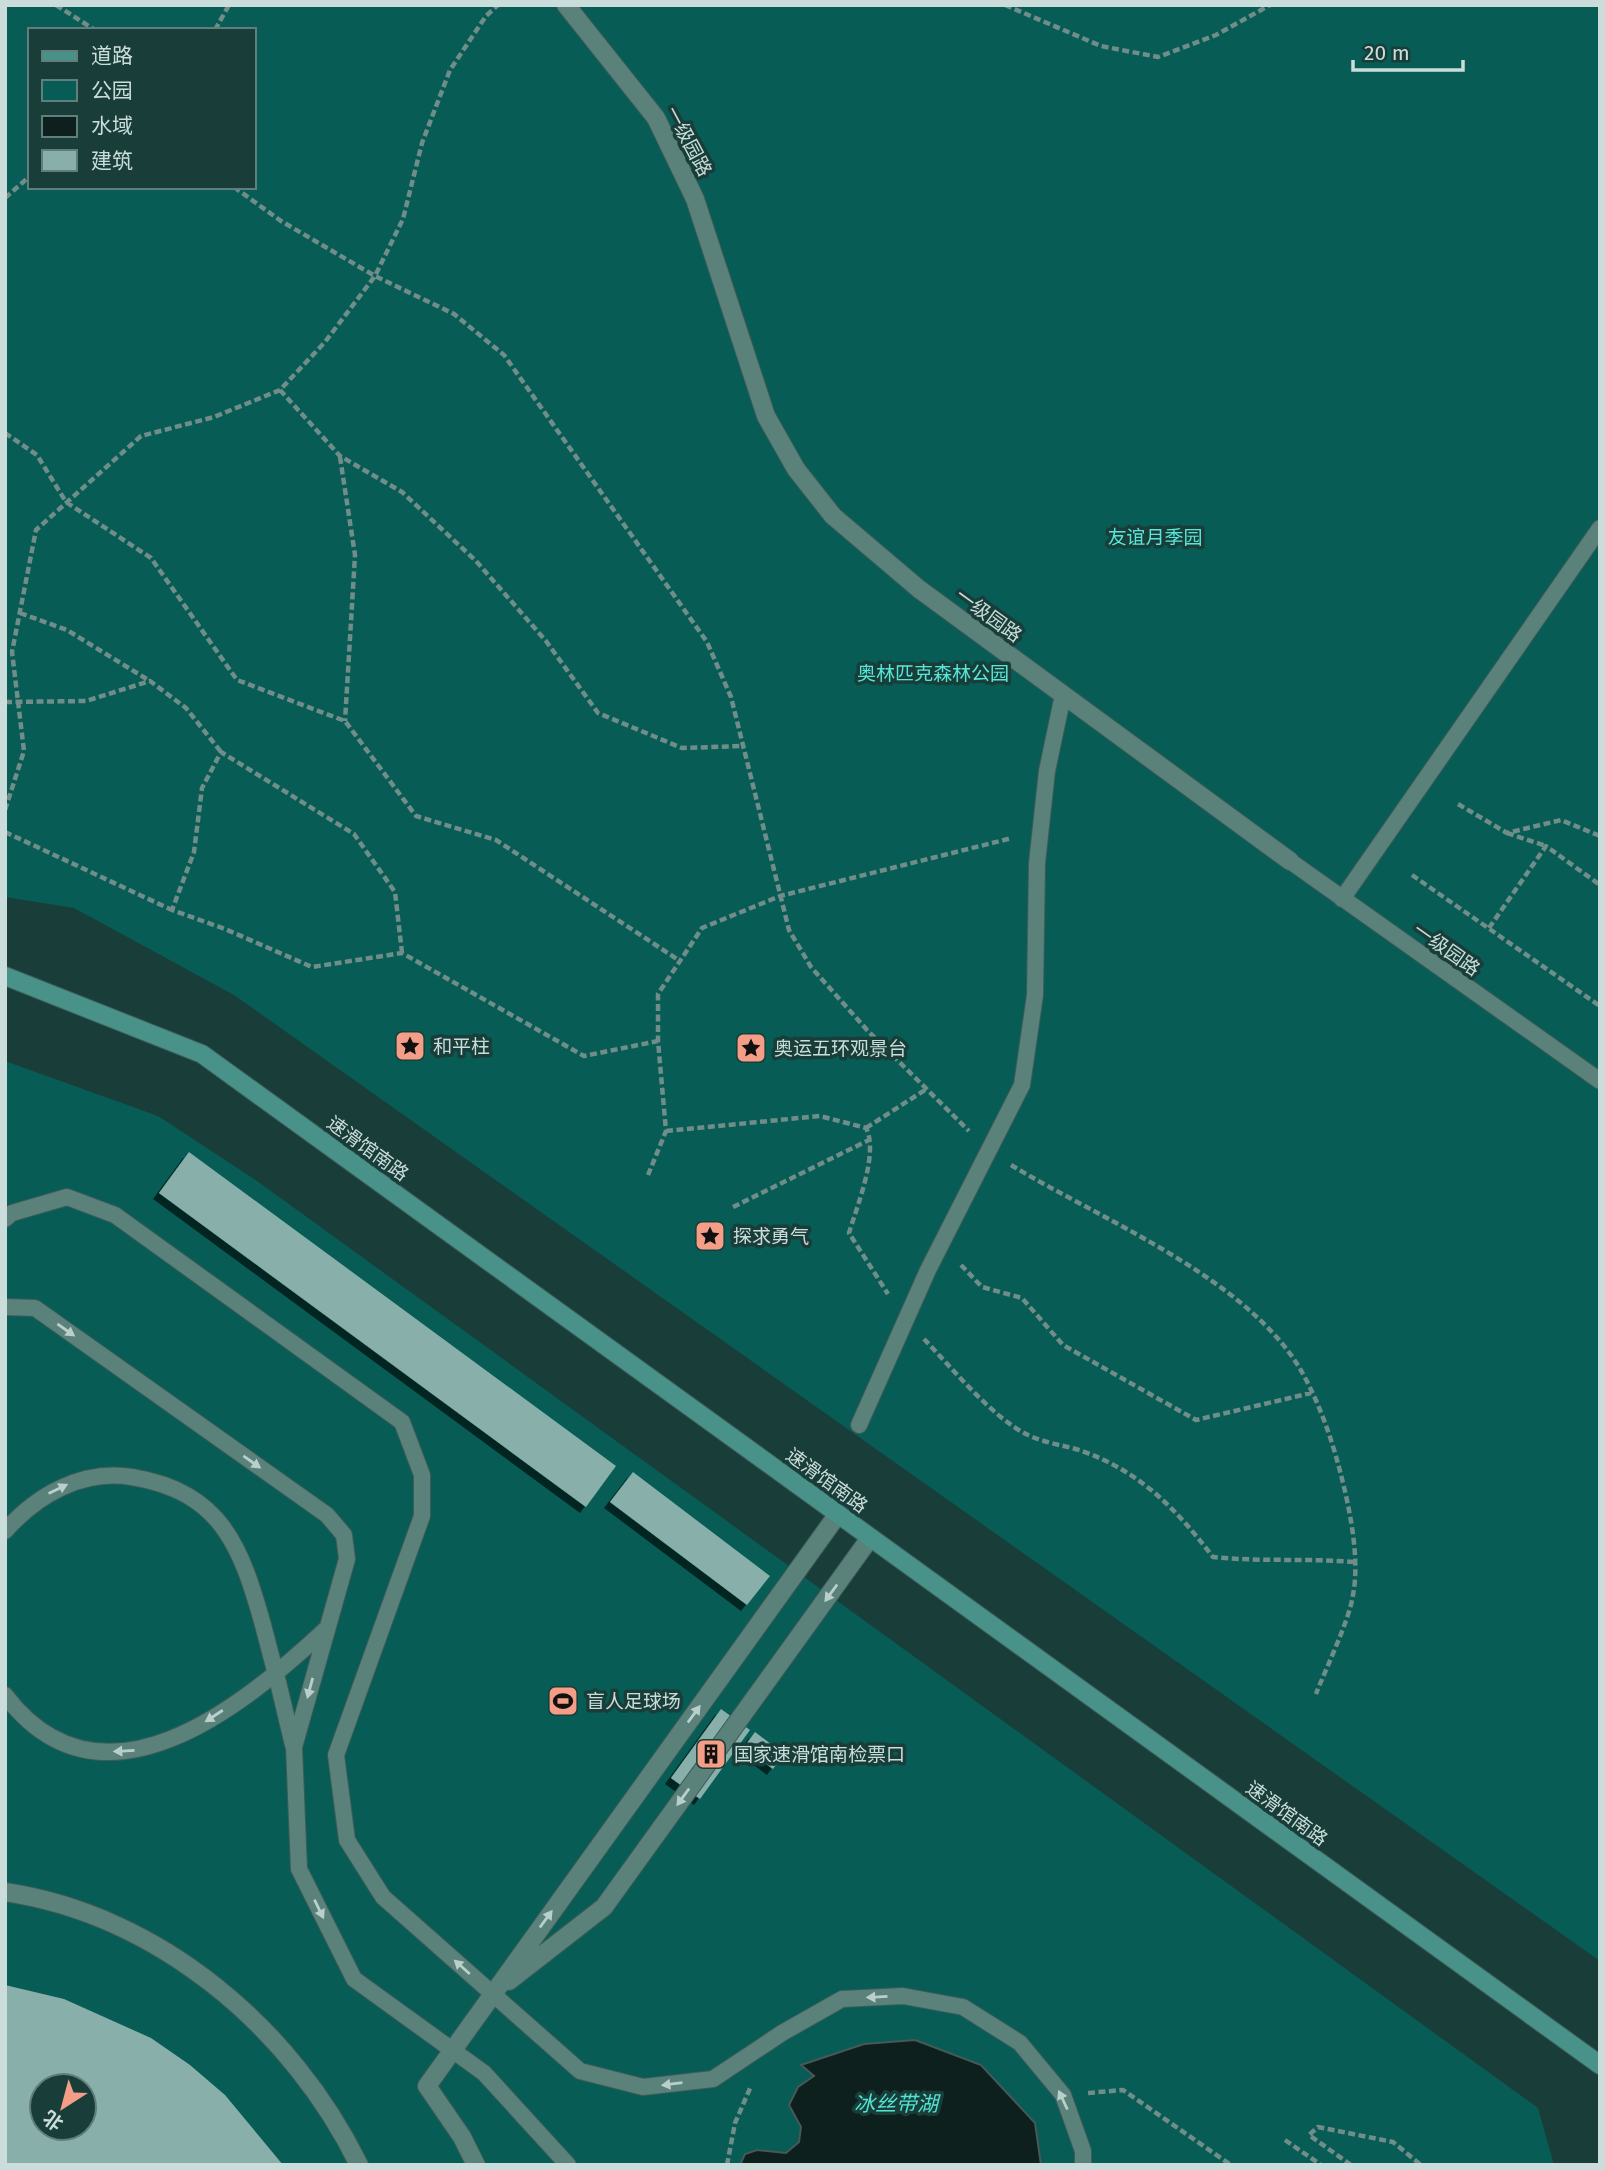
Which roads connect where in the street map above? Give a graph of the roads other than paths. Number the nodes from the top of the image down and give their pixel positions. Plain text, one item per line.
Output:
1 (566, 5) edge
2 (1600, 528) edge
3 (1063, 695) junction
4 (1290, 861) joint
5 (1342, 899) junction
6 (6, 979) edge
7 (1600, 1081) edge
8 (5, 1219) edge
9 (5, 1307) edge
10 (859, 1425) dead end
11 (838, 1514) junction
12 (5, 1531) edge
13 (870, 1538) junction
14 (326, 1629) junction
15 (277, 1674) junction
16 (5, 1695) edge
17 (294, 1747) junction
18 (5, 1892) edge
19 (492, 1994) junction
20 (452, 2050) junction
21 (1600, 2065) edge
22 (359, 2165) edge
23 (476, 2165) edge
24 (568, 2165) edge
25 (1083, 2165) edge

1 - 3 street, 一级园路
2 - 5 lane
3 - 4 street, 一级园路
3 - 10 lane
4 - 5 lane, 一级园路
5 - 7 lane, 一级园路
6 - 11 street, 速滑馆南路
19 -> 8 lane
9 -> 14 lane
11 - 13 street, 速滑馆南路
19 -> 11 street
12 -> 15 lane
13 -> 19 street
13 - 21 street, 速滑馆南路
14 - 15 lane
14 -> 17 lane
15 -> 16 lane
15 - 17 lane
17 -> 20 lane
18 - 22 street
19 - 20 street
25 -> 19 lane
20 - 23 street
20 - 24 lane

